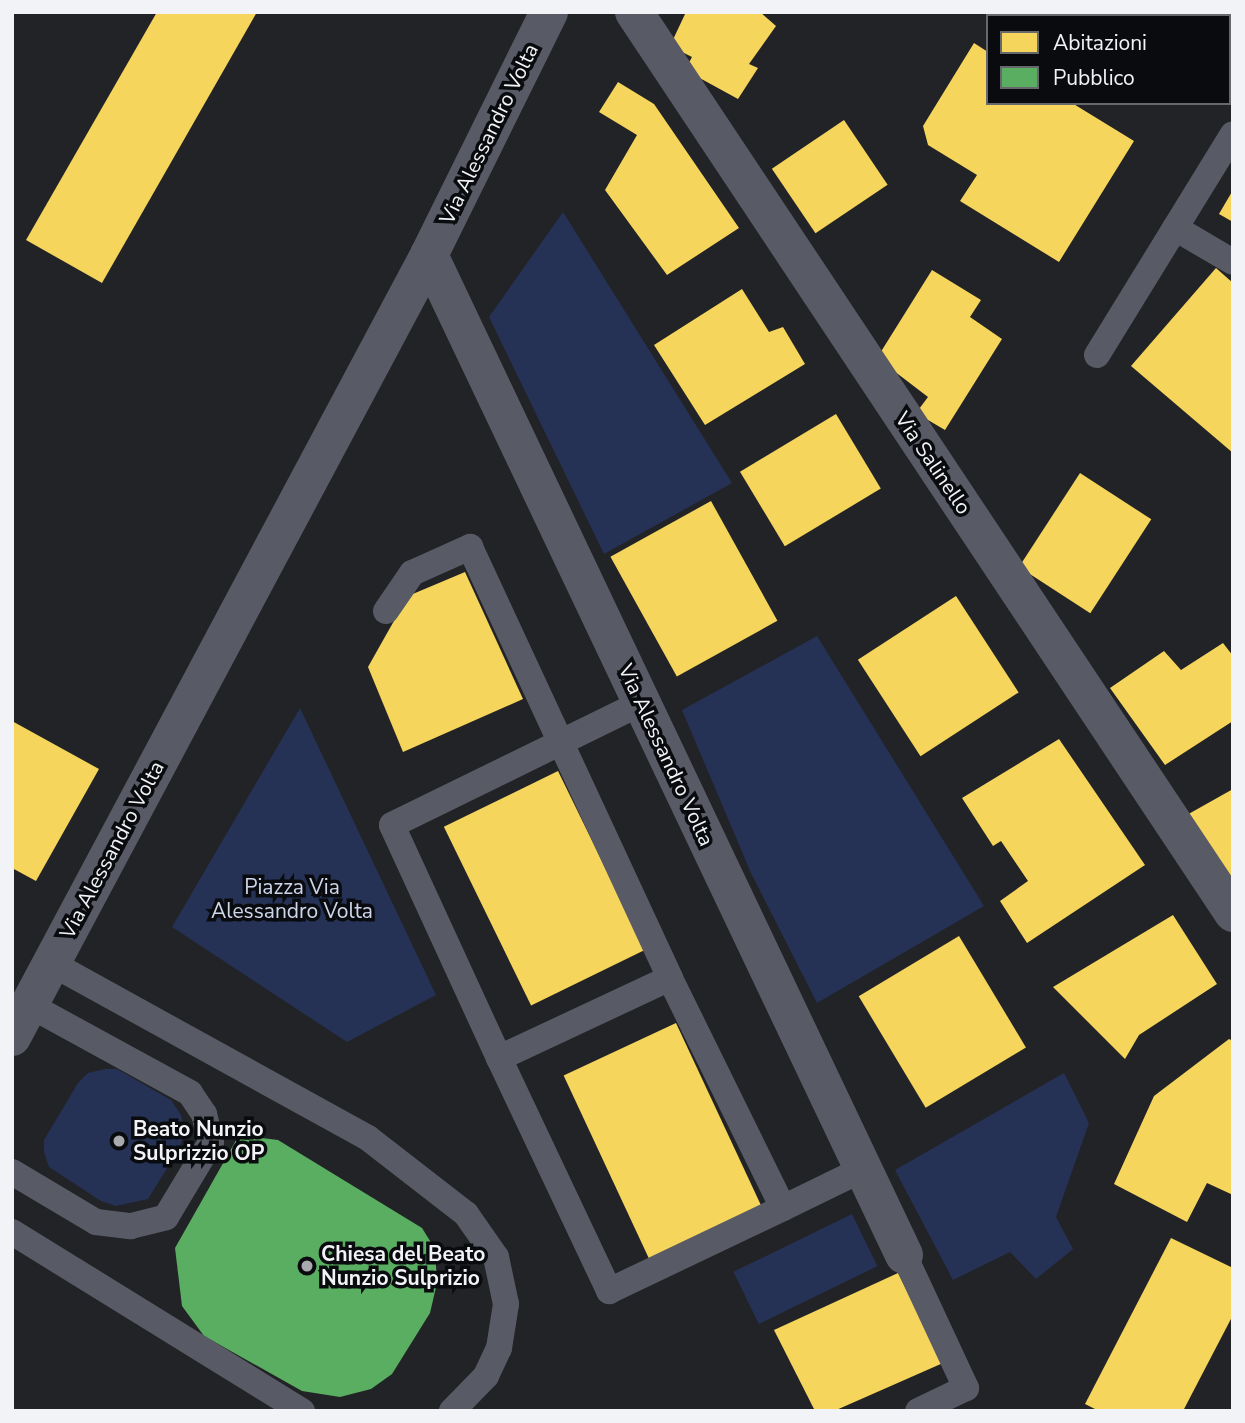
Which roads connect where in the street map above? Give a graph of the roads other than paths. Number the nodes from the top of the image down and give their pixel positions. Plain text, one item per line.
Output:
1 (549, 12) edge
2 (634, 12) edge
3 (1233, 134) edge
4 (1175, 229) junction
5 (429, 255) junction
6 (1233, 262) edge
7 (1097, 355) dead end
8 (386, 611) dead end
9 (641, 703) junction
10 (561, 742) junction
11 (1233, 913) edge
12 (51, 963) junction
13 (670, 978) junction
14 (21, 1021) edge
15 (499, 1058) junction
16 (863, 1169) junction
17 (12, 1172) edge
18 (783, 1208) junction
19 (12, 1232) edge
20 (904, 1255) joint
21 (302, 1411) edge
22 (452, 1411) edge
23 (918, 1411) edge

1 - 5 street, Via Alessandro Volta
2 - 11 street, Via Salinello
3 - 4 lane
4 - 6 lane
4 - 7 lane
5 - 9 street, Via Alessandro Volta
5 - 12 street, Via Alessandro Volta
8 - 10 lane
9 - 10 lane
9 - 16 street, Via Alessandro Volta
10 - 13 lane
10 - 15 lane
12 - 14 street, Via Alessandro Volta
12 - 22 lane
13 - 15 lane
13 - 18 lane
14 - 17 lane
15 - 18 lane
16 - 18 lane
16 - 20 street, Via Alessandro Volta
19 - 21 lane
20 - 23 lane

